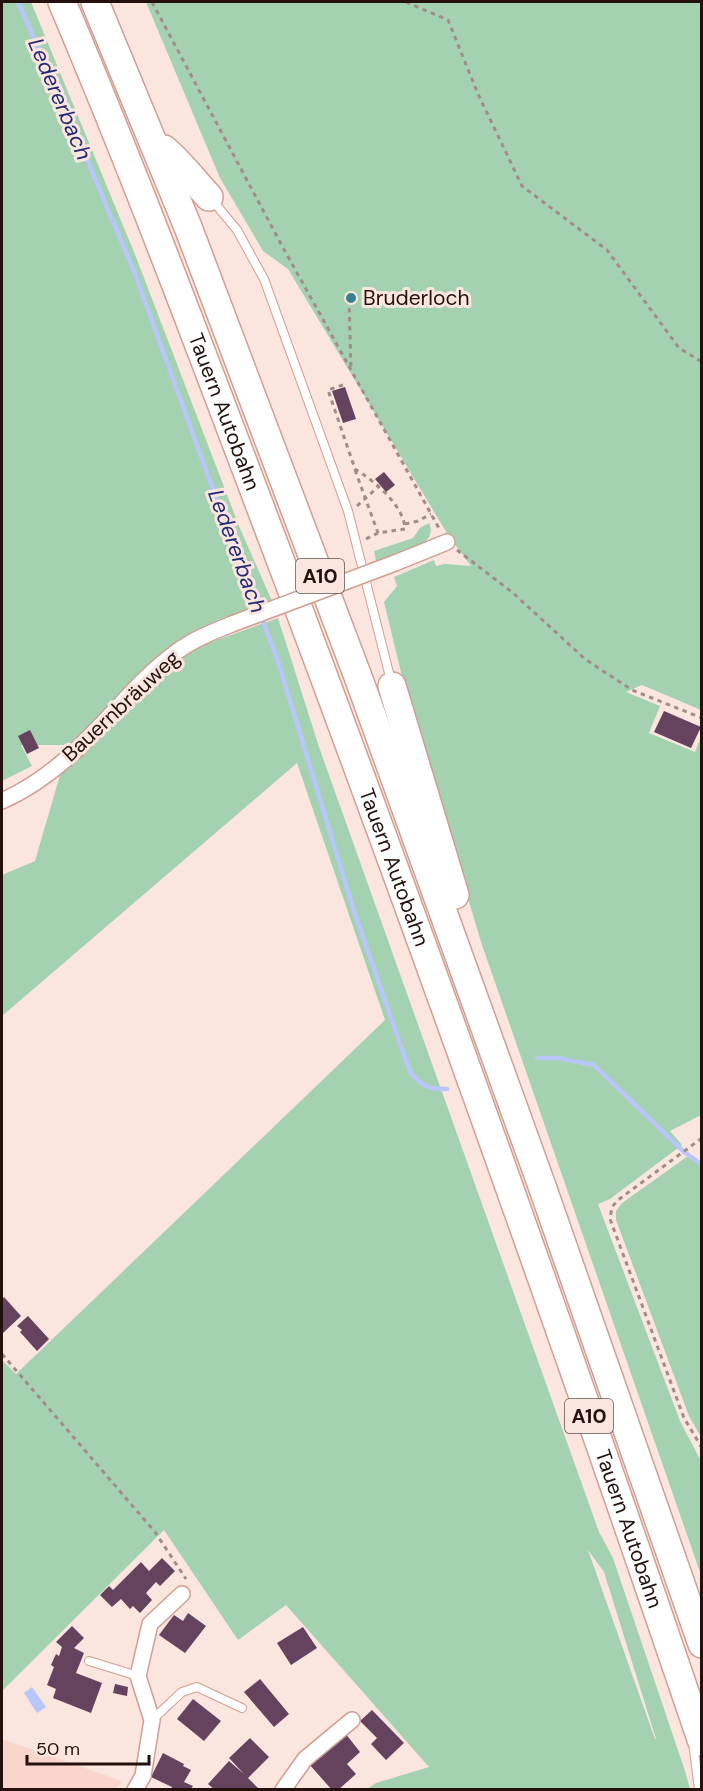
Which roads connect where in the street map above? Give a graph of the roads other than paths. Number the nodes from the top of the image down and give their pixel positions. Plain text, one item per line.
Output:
1 (62, 2) edge
2 (95, 2) edge
3 (154, 141) junction
4 (209, 197) joint
5 (447, 542) road end
6 (393, 686) joint
7 (2, 801) edge
8 (480, 1013) junction
9 (182, 1594) road end
10 (702, 1644) edge
11 (89, 1661) dead end
12 (138, 1676) junction
13 (686, 1696) junction
14 (242, 1708) dead end
15 (152, 1720) junction
16 (352, 1720) dead end
17 (702, 1742) edge
18 (135, 1790) edge
19 (283, 1790) edge
20 (699, 1790) edge

1 - 13 highway, Tauern Autobahn / A10
2 - 3 highway, Tauern Autobahn / A10
3 - 4 highway
3 - 8 highway, Tauern Autobahn / A10
4 - 6 lane
5 - 7 street, Bauernbräuweg, bridge
6 - 8 highway
8 - 10 highway, Tauern Autobahn / A10
9 - 12 street
11 - 12 lane
12 - 15 street
13 - 17 highway, Tauern Autobahn / A10
13 - 20 lane
14 - 15 lane
15 - 18 street
16 - 19 street

